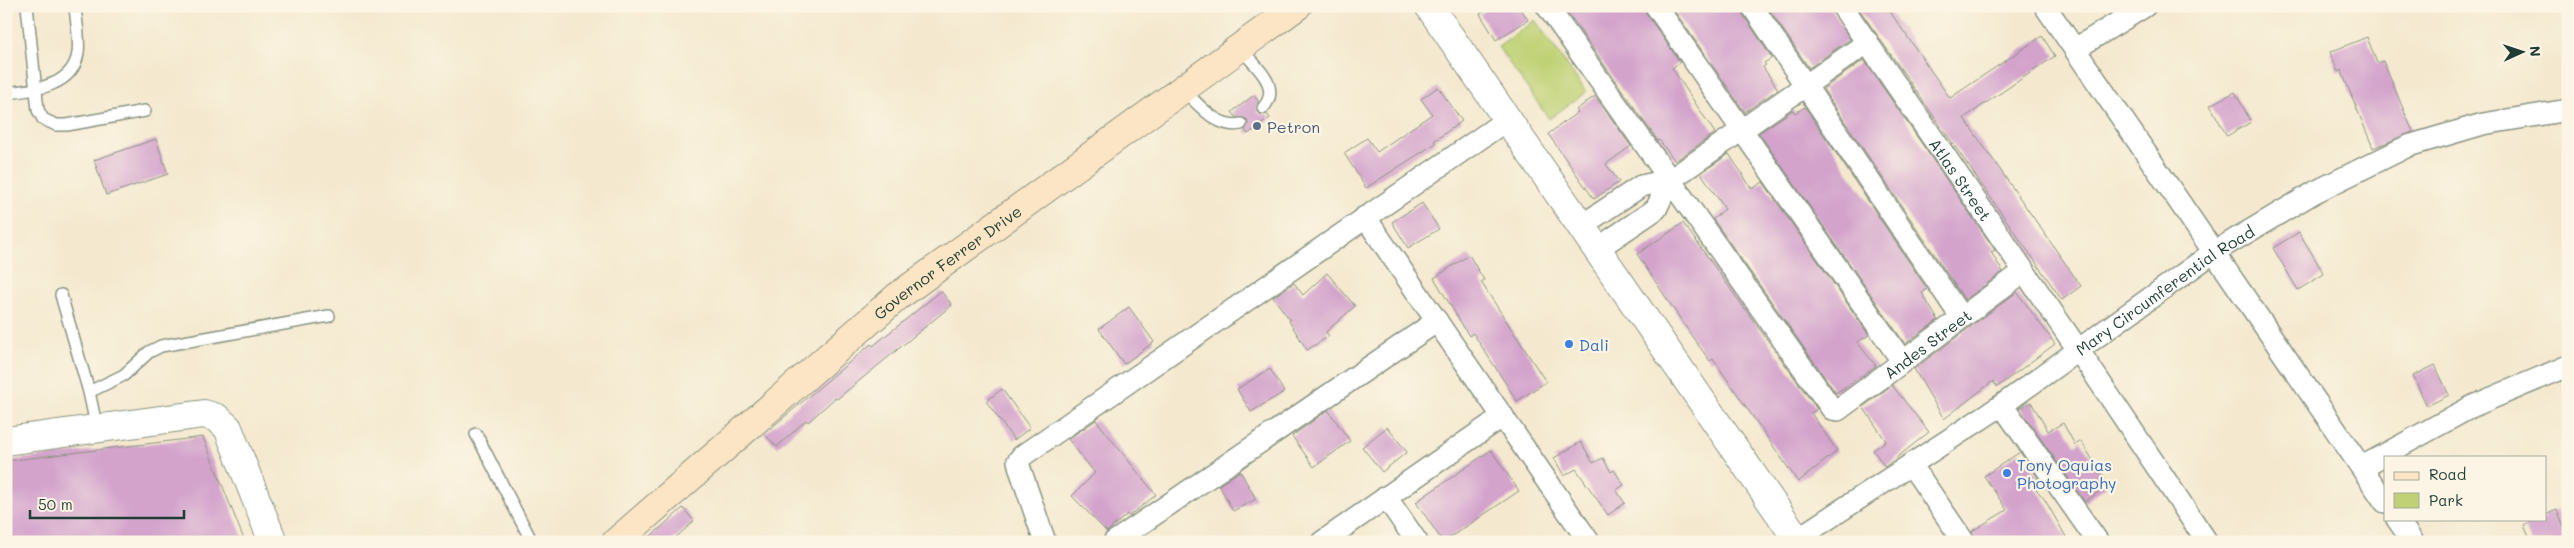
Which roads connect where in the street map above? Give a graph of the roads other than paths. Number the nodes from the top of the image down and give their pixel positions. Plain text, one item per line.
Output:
1 (27, 6) edge
2 (75, 6) edge
3 (1297, 6) edge
4 (1429, 6) edge
5 (1547, 6) edge
6 (1656, 6) edge
7 (1752, 6) edge
8 (1842, 6) edge
9 (2045, 6) edge
10 (2146, 6) edge
11 (1868, 42) junction
12 (1240, 48) junction
13 (2075, 49) junction
14 (1806, 85) junction
15 (37, 90) junction
16 (1183, 90) junction
17 (6, 93) edge
18 (1263, 108) dead end
19 (2568, 110) edge
20 (145, 111) dead end
21 (1508, 119) junction
22 (1241, 124) dead end
23 (1742, 130) junction
24 (1670, 180) junction
25 (1366, 217) junction
26 (1581, 226) junction
27 (1597, 249) junction
28 (2214, 252) junction
29 (2023, 272) junction
30 (62, 295) dead end
31 (329, 316) dead end
32 (1961, 317) junction
33 (1437, 320) junction
34 (2079, 351) junction
35 (1902, 361) junction
36 (2568, 366) edge
37 (89, 392) junction
38 (2002, 405) junction
39 (1503, 416) junction
40 (97, 429) junction
41 (476, 434) dead end
42 (6, 441) edge
43 (1912, 466) junction
44 (2362, 468) junction
45 (1386, 497) junction
46 (2384, 501) edge
47 (2398, 520) edge
48 (1796, 541) edge
49 (273, 542) edge
50 (532, 542) edge
51 (616, 542) edge
52 (1045, 542) edge
53 (1114, 542) edge
54 (1322, 542) edge
55 (1417, 542) edge
56 (1589, 542) edge
57 (1964, 542) edge
58 (2098, 542) edge
59 (2207, 542) edge
60 (2413, 542) edge

1 - 15 lane
2 - 15 lane
3 - 12 main road, Governor Ferrer Drive
4 - 21 street
5 - 24 street
6 - 23 street
7 - 14 street
8 - 11 street, Atlas Street
9 - 13 street
10 - 13 street
11 - 14 street
11 - 29 street, Atlas Street
12 - 16 main road, Governor Ferrer Drive
12 - 18 lane
13 - 28 street
14 - 23 street
14 - 32 street
15 - 17 lane
15 - 20 lane
16 - 22 lane
16 - 51 main road, Governor Ferrer Drive
19 - 28 street, Mary Circumferential Road
21 - 25 street
21 - 26 street
23 - 24 street
23 - 35 street
24 - 26 street
24 - 27 street
24 - 35 street, Andes Street
25 - 33 street
25 - 52 street
26 - 27 street
27 - 48 street
28 - 34 street, Mary Circumferential Road
28 - 44 street
29 - 32 street, Andes Street
29 - 34 street, Atlas Street
30 - 37 lane
31 - 37 lane
32 - 35 street, Andes Street
33 - 39 street
33 - 53 street
34 - 38 street, Mary Circumferential Road
34 - 59 street, Atlas Street
36 - 44 street
37 - 40 lane
38 - 43 street, Mary Circumferential Road
38 - 58 street
39 - 45 street
39 - 56 street
40 - 42 street
40 - 49 street
41 - 50 lane
43 - 48 street, Mary Circumferential Road
43 - 57 street
44 - 46 street
45 - 54 street
45 - 55 street
47 - 60 street

